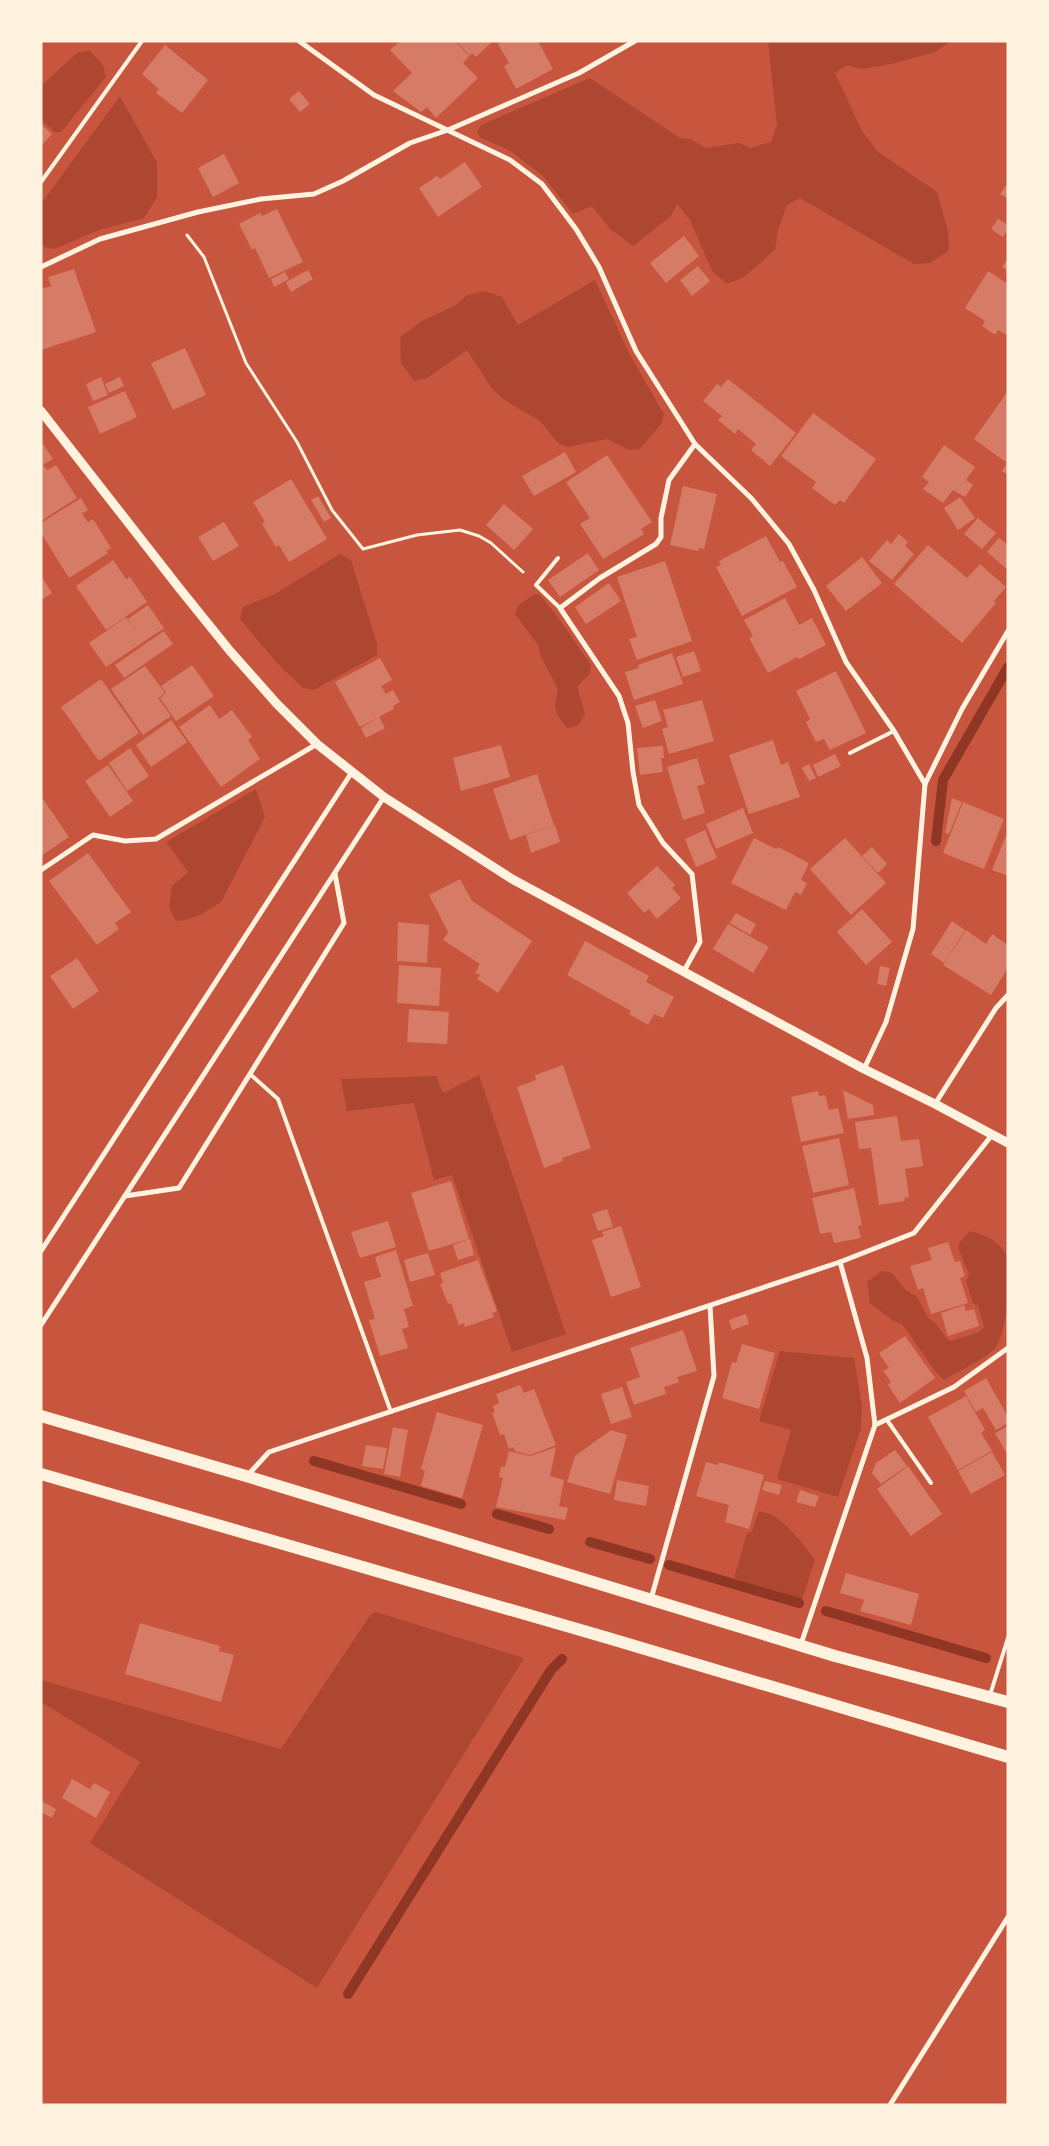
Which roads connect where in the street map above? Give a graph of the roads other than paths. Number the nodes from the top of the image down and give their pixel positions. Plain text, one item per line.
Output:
1 (142, 41) edge
2 (299, 41) edge
3 (635, 41) edge
4 (448, 130) junction
5 (41, 182) edge
6 (41, 267) edge
7 (41, 411) edge
8 (695, 444) junction
9 (558, 558) dead end
10 (560, 608) junction
11 (1008, 631) edge
12 (894, 731) junction
13 (317, 744) junction
14 (850, 753) dead end
15 (352, 772) junction
16 (925, 784) junction
17 (384, 797) junction
18 (41, 870) edge
19 (335, 873) junction
20 (684, 972) junction
21 (1008, 995) edge
22 (864, 1069) junction
23 (250, 1074) junction
24 (935, 1104) junction
25 (992, 1135) junction
26 (1008, 1143) edge
27 (125, 1196) junction
28 (41, 1251) edge
29 (840, 1262) junction
30 (710, 1306) junction
31 (41, 1325) edge
32 (1008, 1348) edge
33 (391, 1412) junction
34 (41, 1416) edge
35 (887, 1420) junction
36 (875, 1425) junction
37 (41, 1474) edge
38 (246, 1476) junction
39 (931, 1483) dead end
40 (651, 1599) junction
41 (1008, 1638) edge
42 (801, 1644) junction
43 (990, 1697) junction
44 (1008, 1702) edge
45 (1008, 1757) edge
46 (1008, 1917) edge
47 (890, 2105) edge

1 - 5 lane
2 - 4 street
3 - 4 street
4 - 6 street
4 - 8 street
7 - 13 street
8 - 10 street
8 - 12 street
9 - 10 lane
10 - 20 street
11 - 16 street
12 - 14 lane
12 - 16 street
13 - 15 street
13 - 18 street
15 - 17 street
15 - 28 street
16 - 22 street
17 - 19 street
17 - 20 street
19 - 23 street
19 - 27 street
20 - 22 street
21 - 24 street
22 - 24 street
23 - 27 street
23 - 33 lane
24 - 25 street
25 - 26 street
25 - 29 street
27 - 31 street
29 - 30 street
29 - 36 street
30 - 33 street
30 - 40 street
32 - 35 street
33 - 38 street
34 - 38 main road
35 - 36 street
35 - 39 lane
36 - 42 street
37 - 45 main road
38 - 40 main road
40 - 42 main road
41 - 43 lane
42 - 43 main road
43 - 44 main road
46 - 47 street

